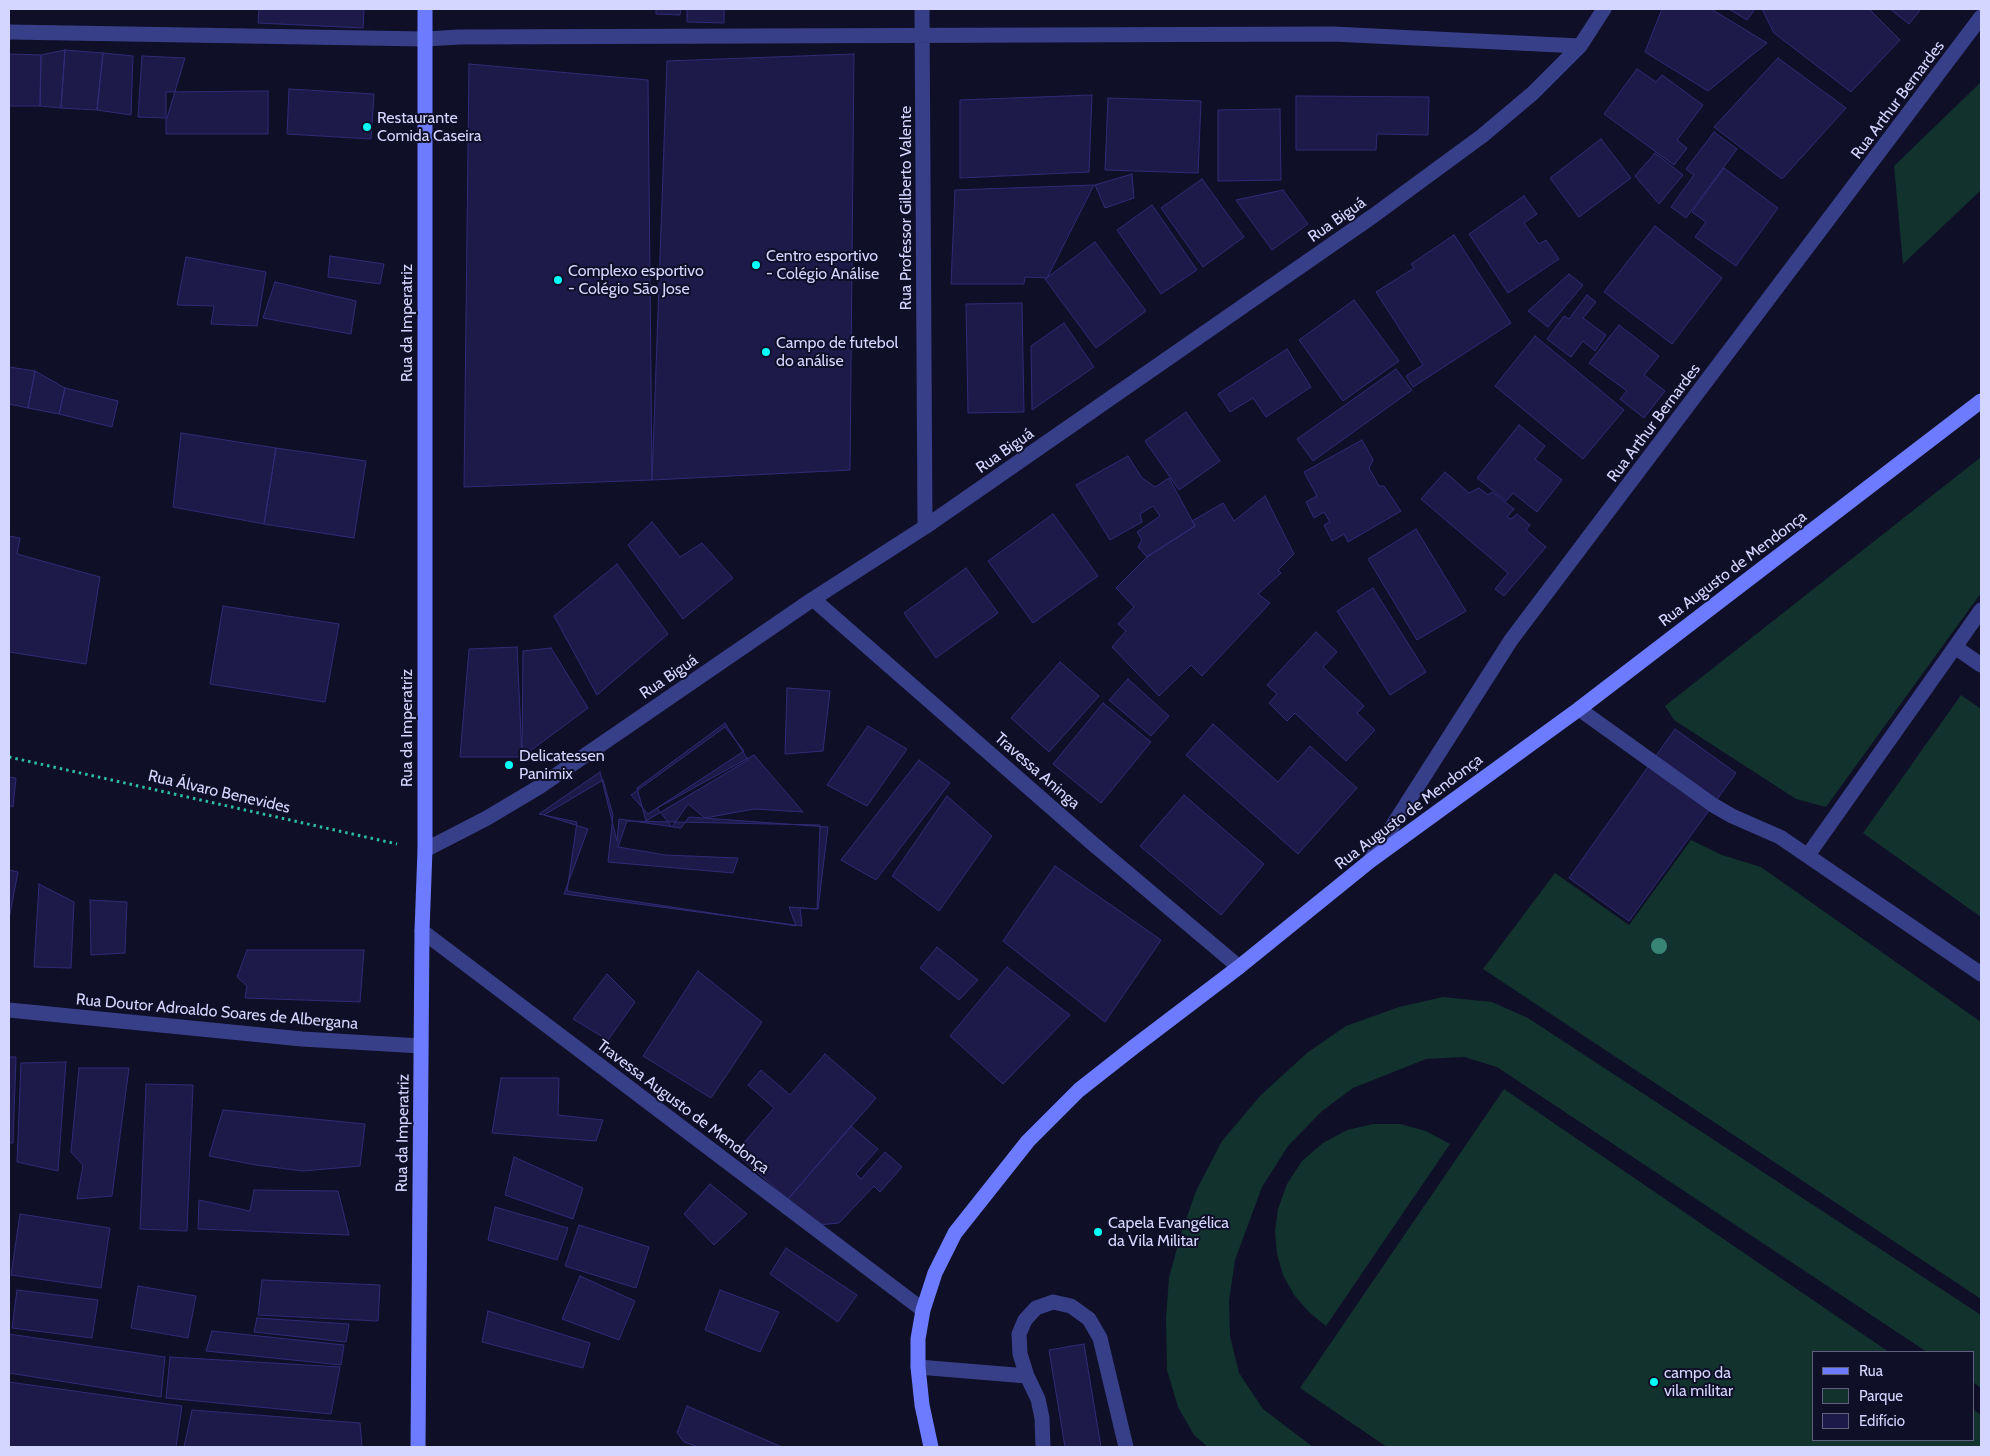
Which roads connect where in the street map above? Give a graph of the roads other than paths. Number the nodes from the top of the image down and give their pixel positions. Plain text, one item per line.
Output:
1 (425, 9) edge
2 (922, 9) edge
3 (1604, 9) edge
4 (1981, 17) edge
5 (9, 32) edge
6 (922, 37) junction
7 (425, 39) junction
8 (1580, 46) junction
9 (1981, 401) edge
10 (925, 527) junction
11 (813, 599) junction
12 (1981, 610) edge
13 (1954, 647) junction
14 (1981, 665) edge
15 (1579, 710) junction
16 (425, 850) junction
17 (1808, 855) junction
18 (1370, 861) junction
19 (422, 931) junction
20 (1239, 967) junction
21 (1981, 974) edge
22 (9, 1010) edge
23 (422, 1046) junction
24 (923, 1310) junction
25 (918, 1367) junction
26 (1027, 1376) junction
27 (418, 1447) edge
28 (931, 1447) edge
29 (1043, 1447) edge
30 (1126, 1447) edge

1 - 7 street, Rua da Imperatriz
2 - 6 street, Rua Professor Gilberto Valente
3 - 8 street, Rua Biguá
4 - 18 street, Rua Arthur Bernardes
5 - 7 street
6 - 7 street
6 - 8 street
6 - 10 street, Rua Professor Gilberto Valente
7 - 16 street, Rua da Imperatriz
8 - 10 street, Rua Biguá
9 - 15 street, Rua Augusto de Mendonça
10 - 11 street, Rua Biguá
11 - 16 street, Rua Biguá
11 - 20 street, Travessa Aninga
12 - 13 street
13 - 14 street
13 - 17 street
15 - 17 street
15 - 18 street, Rua Augusto de Mendonça
16 - 19 street, Rua da Imperatriz
17 - 21 street
18 - 20 street, Rua Augusto de Mendonça
19 - 23 street, Rua da Imperatriz
19 - 24 street, Travessa Augusto de Mendonça
20 - 24 street, Rua Augusto de Mendonça
22 - 23 street, Rua Doutor Adroaldo Soares de Albergana
23 - 27 street, Rua da Imperatriz
24 - 25 street, Rua Augusto de Mendonça
25 - 26 street
25 - 28 street, Rua Augusto de Mendonça
26 - 29 street
26 - 30 street

